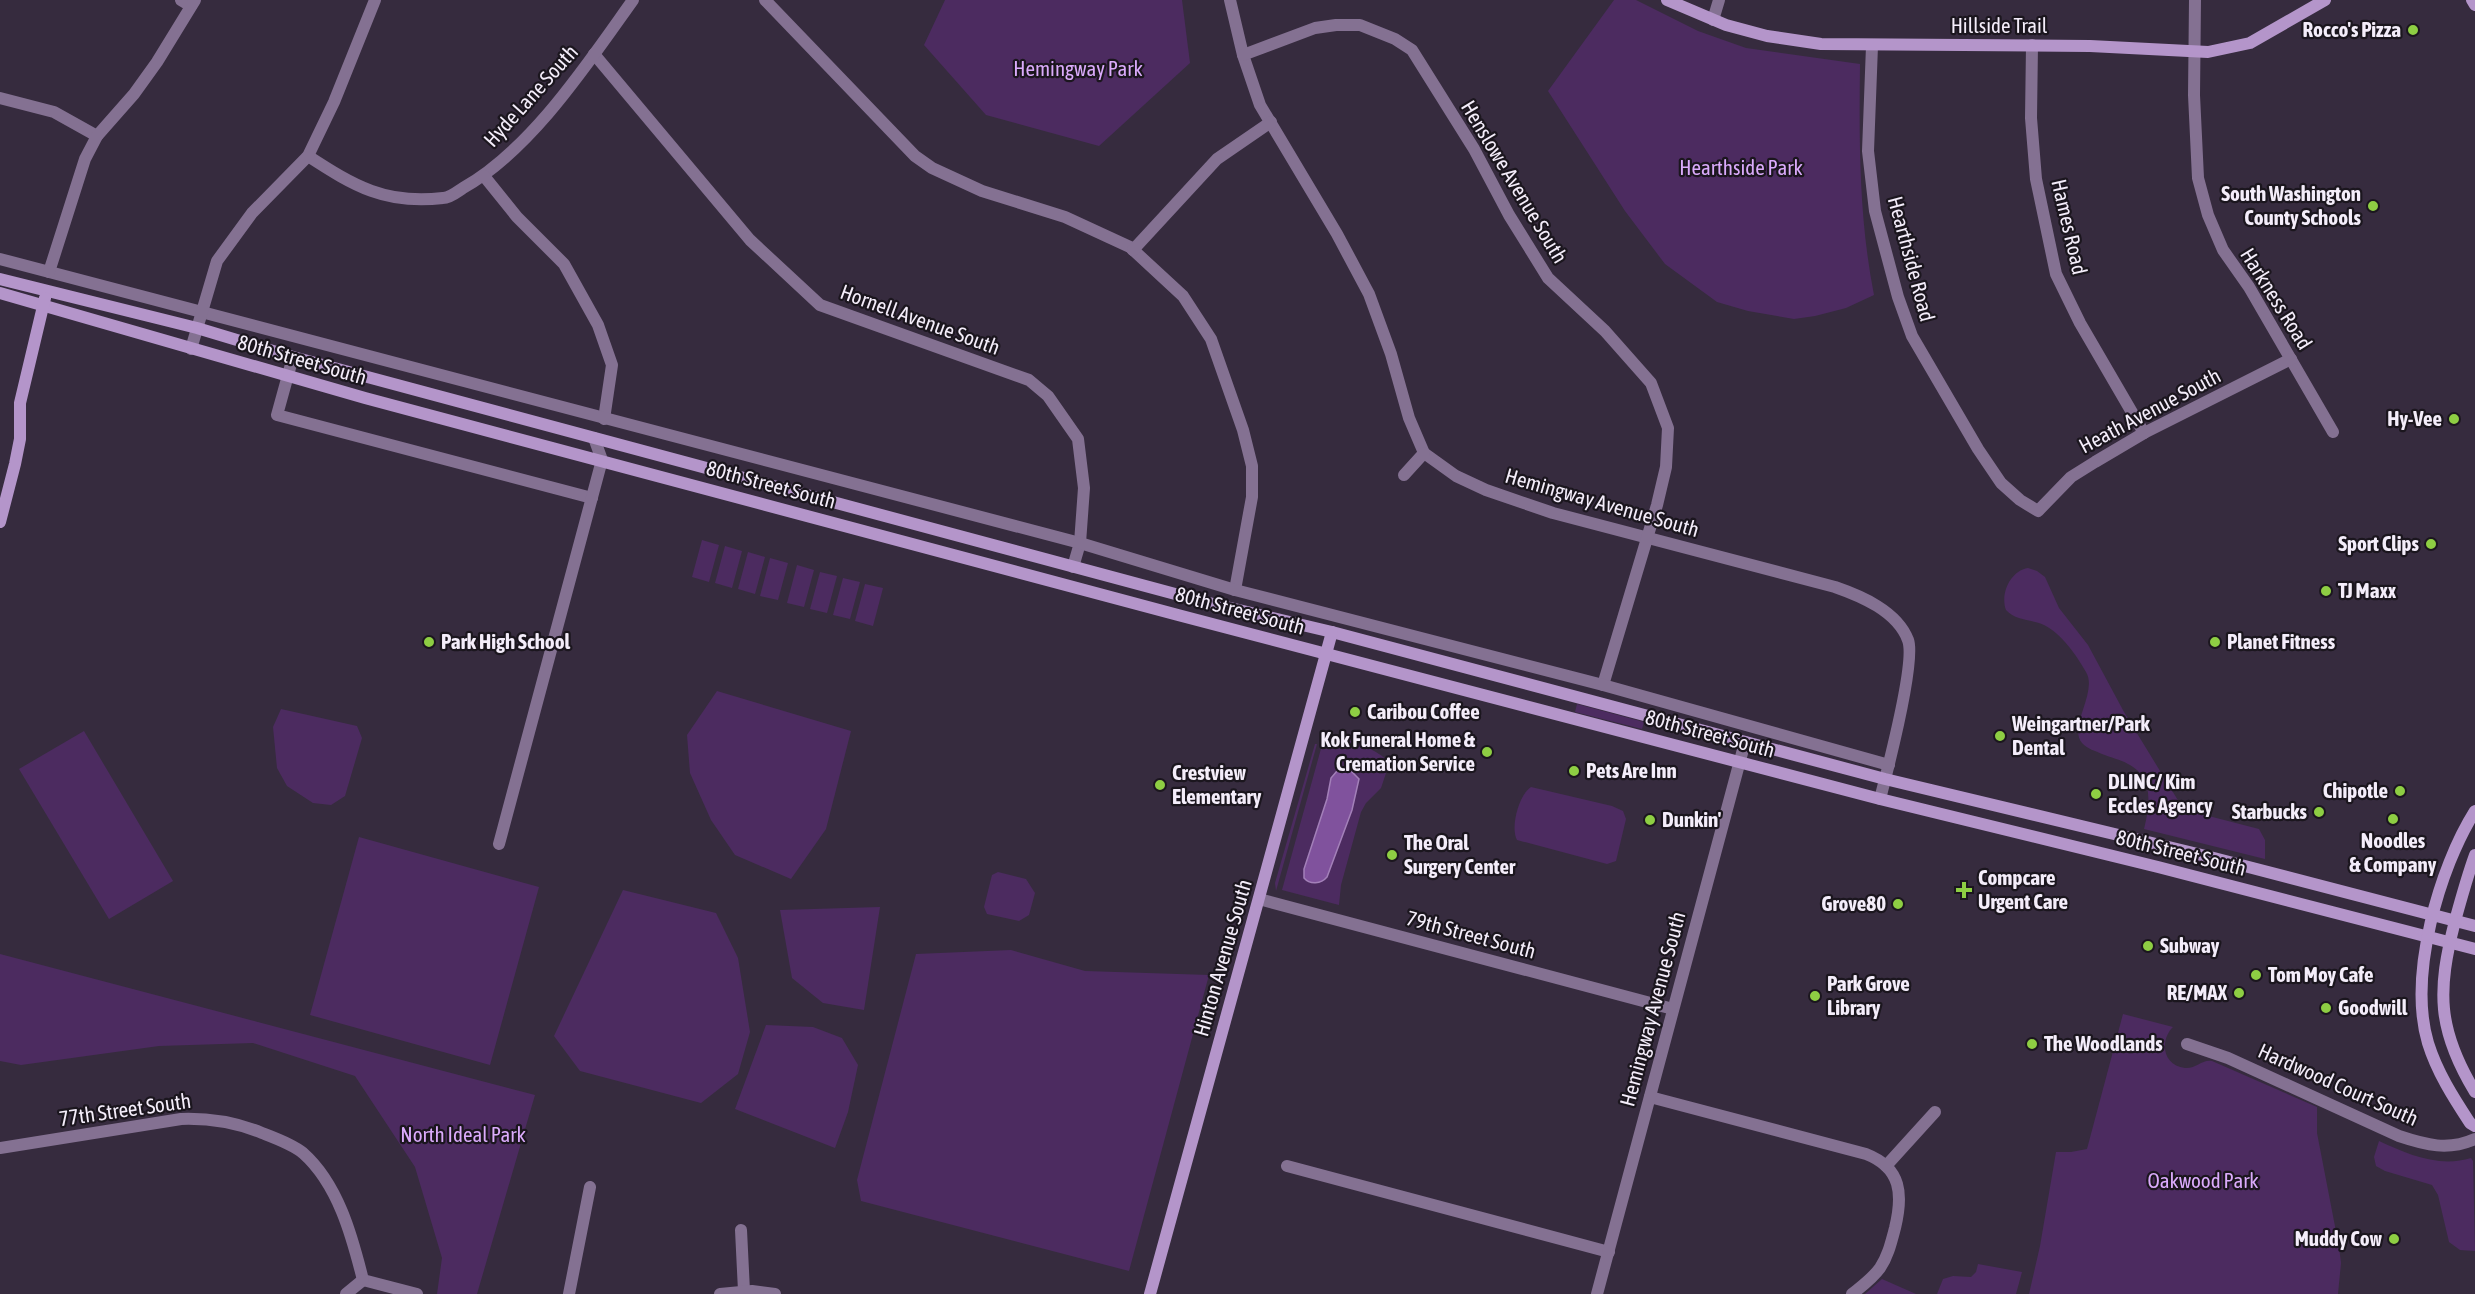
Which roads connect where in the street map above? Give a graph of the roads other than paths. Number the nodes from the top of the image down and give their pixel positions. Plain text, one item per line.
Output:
1 (375, 0) edge
2 (633, 0) edge
3 (1230, 0) edge
4 (1667, 0) edge
5 (1719, 0) edge
6 (2195, 0) edge
7 (2325, 0) edge
8 (2472, 0) edge
9 (189, 2) edge
10 (773, 3) edge
11 (2475, 6) edge
12 (1713, 20) junction
13 (2032, 45) junction
14 (1872, 46) junction
15 (2195, 52) junction
16 (594, 54) junction
17 (1243, 55) junction
18 (0, 98) edge
19 (1271, 122) junction
20 (97, 136) junction
21 (308, 156) junction
22 (484, 176) junction
23 (1133, 250) junction
24 (0, 259) edge
25 (49, 272) junction
26 (0, 279) edge
27 (46, 292) junction
28 (0, 293) edge
29 (42, 306) junction
30 (202, 313) junction
31 (197, 328) junction
32 (191, 349) junction
33 (293, 357) junction
34 (2291, 359) junction
35 (287, 376) junction
36 (604, 419) junction
37 (2333, 432) dead end
38 (2144, 433) junction
39 (594, 438) junction
40 (1424, 453) junction
41 (602, 460) junction
42 (1404, 475) dead end
43 (592, 498) junction
44 (2038, 511) joint
45 (0, 522) edge
46 (1646, 538) junction
47 (1080, 543) junction
48 (1073, 567) junction
49 (1235, 590) junction
50 (1332, 632) junction
51 (1327, 652) junction
52 (1603, 686) junction
53 (1745, 742) junction
54 (1740, 762) junction
55 (1889, 765) junction
56 (1885, 779) junction
57 (1880, 799) junction
58 (2475, 811) edge
59 (499, 844) dead end
60 (2475, 855) edge
61 (1259, 899) junction
62 (2434, 916) junction
63 (2456, 921) junction
64 (2475, 926) edge
65 (2428, 937) junction
66 (2450, 943) junction
67 (2475, 949) edge
68 (1673, 1009) junction
69 (2187, 1044) dead end
70 (2475, 1092) edge
71 (1650, 1097) junction
72 (1935, 1113) dead end
73 (2475, 1126) edge
74 (2475, 1139) edge
75 (0, 1148) edge
76 (1287, 1166) dead end
77 (1886, 1166) junction
78 (590, 1187) dead end
79 (741, 1230) dead end
80 (1609, 1252) junction
81 (363, 1280) junction
82 (744, 1291) junction
83 (346, 1294) edge
84 (417, 1294) edge
85 (569, 1294) edge
86 (720, 1294) edge
87 (776, 1294) edge
88 (1150, 1294) edge
89 (1597, 1294) edge
90 (1852, 1294) edge

1 - 21 street
2 - 16 street, Hyde Lane South
3 - 17 street
4 - 12 main road, Hillside Trail
5 - 12 street
6 - 15 street, Harkness Road
7 - 15 main road, Hillside Trail
8 - 11 main road
9 - 20 street
10 - 23 street
12 - 14 main road, Hillside Trail
13 - 14 main road, Hillside Trail
13 - 15 main road, Hillside Trail
13 - 38 street, Hames Road
14 - 44 street, Hearthside Road
15 - 34 street, Harkness Road
16 - 22 street, Hyde Lane South
16 - 47 street, Hornell Avenue South
17 - 19 street
17 - 46 street, Henslowe Avenue South
18 - 20 street
19 - 23 street
19 - 40 street
20 - 25 street
21 - 22 street, Hyde Lane South
21 - 30 street
22 - 36 street
23 - 49 street
24 - 25 street, 80th Street South
25 - 30 street, 80th Street South
26 - 27 main road, 80th Street South
27 - 29 main road
27 - 31 main road, 80th Street South
28 - 29 main road, 80th Street South
29 - 32 main road, 80th Street South
29 - 45 main road
30 - 31 street
30 - 36 street, 80th Street South
31 - 32 street
31 - 33 main road, 80th Street South
32 - 35 main road, 80th Street South
33 - 35 street
33 - 39 main road, 80th Street South
34 - 37 street, Harkness Road
34 - 38 street, Heath Avenue South
35 - 41 main road, 80th Street South
35 - 43 street
36 - 47 street, 80th Street South
38 - 44 street, Heath Avenue South
39 - 41 street
39 - 48 main road, 80th Street South
40 - 42 street
40 - 46 street, Hemingway Avenue South
41 - 43 street
41 - 51 main road, 80th Street South
43 - 59 street
46 - 52 street, Henslowe Avenue South
46 - 55 street, Hemingway Avenue South
47 - 48 street, Hornell Avenue South
47 - 49 street, 80th Street South
48 - 50 main road, 80th Street South
49 - 52 street, 80th Street South
50 - 51 main road, Hinton Avenue South
50 - 53 main road, 80th Street South
51 - 54 main road, 80th Street South
51 - 61 main road, Hinton Avenue South
52 - 55 street, 80th Street South
53 - 54 street, Hemingway Avenue South
53 - 56 main road, 80th Street South
54 - 57 main road, 80th Street South
54 - 68 street, Hemingway Avenue South
55 - 56 street, Hemingway Avenue South
56 - 57 street, Hemingway Avenue South
56 - 62 main road, 80th Street South
57 - 65 main road, 80th Street South
58 - 62 main road
60 - 63 main road
61 - 68 street, 79th Street South
61 - 88 main road, Hinton Avenue South
62 - 63 main road, 80th Street South
62 - 65 main road
63 - 64 main road, 80th Street South
63 - 66 main road
65 - 66 main road, 80th Street South
65 - 73 main road
66 - 67 main road, 80th Street South
66 - 70 main road
68 - 71 street, Hemingway Avenue South
69 - 74 street, Hardwood Court South
71 - 77 street
71 - 80 street, Hemingway Avenue South
72 - 77 street
75 - 81 street, 77th Street South
76 - 80 street
77 - 90 street
78 - 85 street
79 - 82 street
80 - 89 street, Hemingway Avenue South
81 - 83 street
81 - 84 street
82 - 86 street
82 - 87 street

